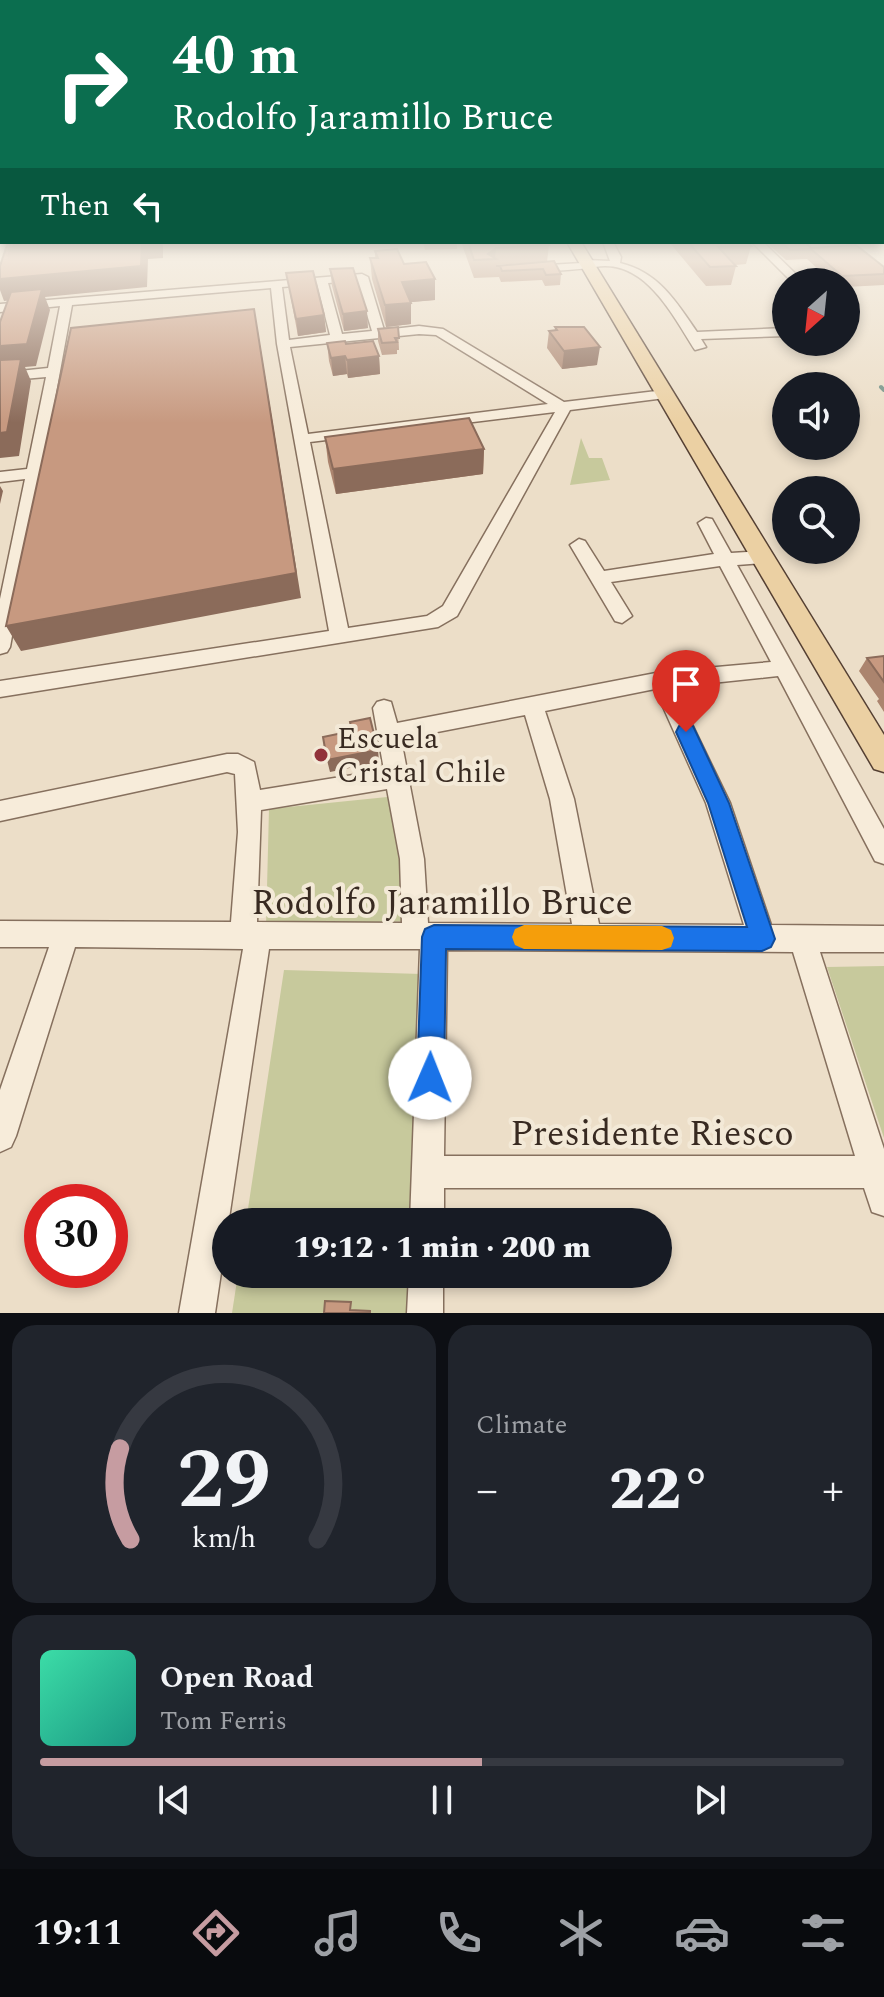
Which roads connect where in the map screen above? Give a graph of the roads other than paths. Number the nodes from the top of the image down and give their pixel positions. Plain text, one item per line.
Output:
1 (97, 300) edge
2 (278, 300) edge
3 (327, 300) edge
4 (369, 300) edge
5 (609, 300) edge
6 (669, 300) edge
7 (67, 303) junction
8 (0, 308) edge
9 (772, 333) edge
10 (379, 335) junction
11 (337, 339) junction
12 (283, 344) junction
13 (53, 372) junction
14 (0, 377) edge
15 (665, 394) junction
16 (564, 408) junction
17 (301, 439) junction
18 (34, 473) junction
19 (0, 477) edge
20 (706, 523) dead end
21 (579, 545) dead end
22 (763, 557) junction
23 (727, 560) junction
24 (599, 578) junction
25 (622, 616) dead end
26 (340, 635) junction
27 (0, 647) edge
28 (786, 668) junction
29 (661, 680) junction
30 (0, 689) edge
31 (533, 705) junction
32 (384, 708) dead end
33 (389, 733) junction
34 (884, 760) edge
35 (399, 777) junction
36 (249, 802) junction
37 (0, 811) edge
38 (884, 853) edge
39 (0, 934) edge
40 (66, 935) junction
41 (250, 936) junction
42 (425, 937) junction
43 (588, 937) junction
44 (762, 939) junction
45 (803, 939) junction
46 (884, 939) edge
47 (0, 1136) edge
48 (428, 1172) junction
49 (880, 1186) edge
50 (427, 1208) edge
51 (426, 1288) edge
52 (197, 1313) edge
53 (425, 1313) edge

1 - 7 street
2 - 12 street
3 - 11 street
4 - 10 street
5 - 15 main road
6 - 9 street
7 - 8 street
7 - 13 street
10 - 11 street
10 - 16 street
11 - 12 street
12 - 17 street
13 - 14 street
13 - 18 street
15 - 16 street
15 - 22 main road
16 - 17 street
16 - 26 street
17 - 26 street
18 - 19 street
18 - 27 street
20 - 23 street
21 - 24 street
22 - 23 street
22 - 34 main road
23 - 24 street
23 - 28 street
24 - 25 street
26 - 30 street
28 - 29 street
28 - 38 street
29 - 31 street
29 - 44 street
31 - 33 street
31 - 43 street
32 - 33 street
33 - 35 street
35 - 36 street
35 - 42 street
36 - 37 street
36 - 41 street
39 - 40 street, Rodolfo Jaramillo Bruce
40 - 41 street, Rodolfo Jaramillo Bruce
40 - 47 street
41 - 42 street, Rodolfo Jaramillo Bruce
41 - 52 street
42 - 43 street, Rodolfo Jaramillo Bruce
42 - 48 street
43 - 44 street, Rodolfo Jaramillo Bruce
44 - 45 street, Rodolfo Jaramillo Bruce
45 - 46 street, Rodolfo Jaramillo Bruce
45 - 49 street
48 - 49 street, Presidente Riesco
48 - 50 street
51 - 53 street

